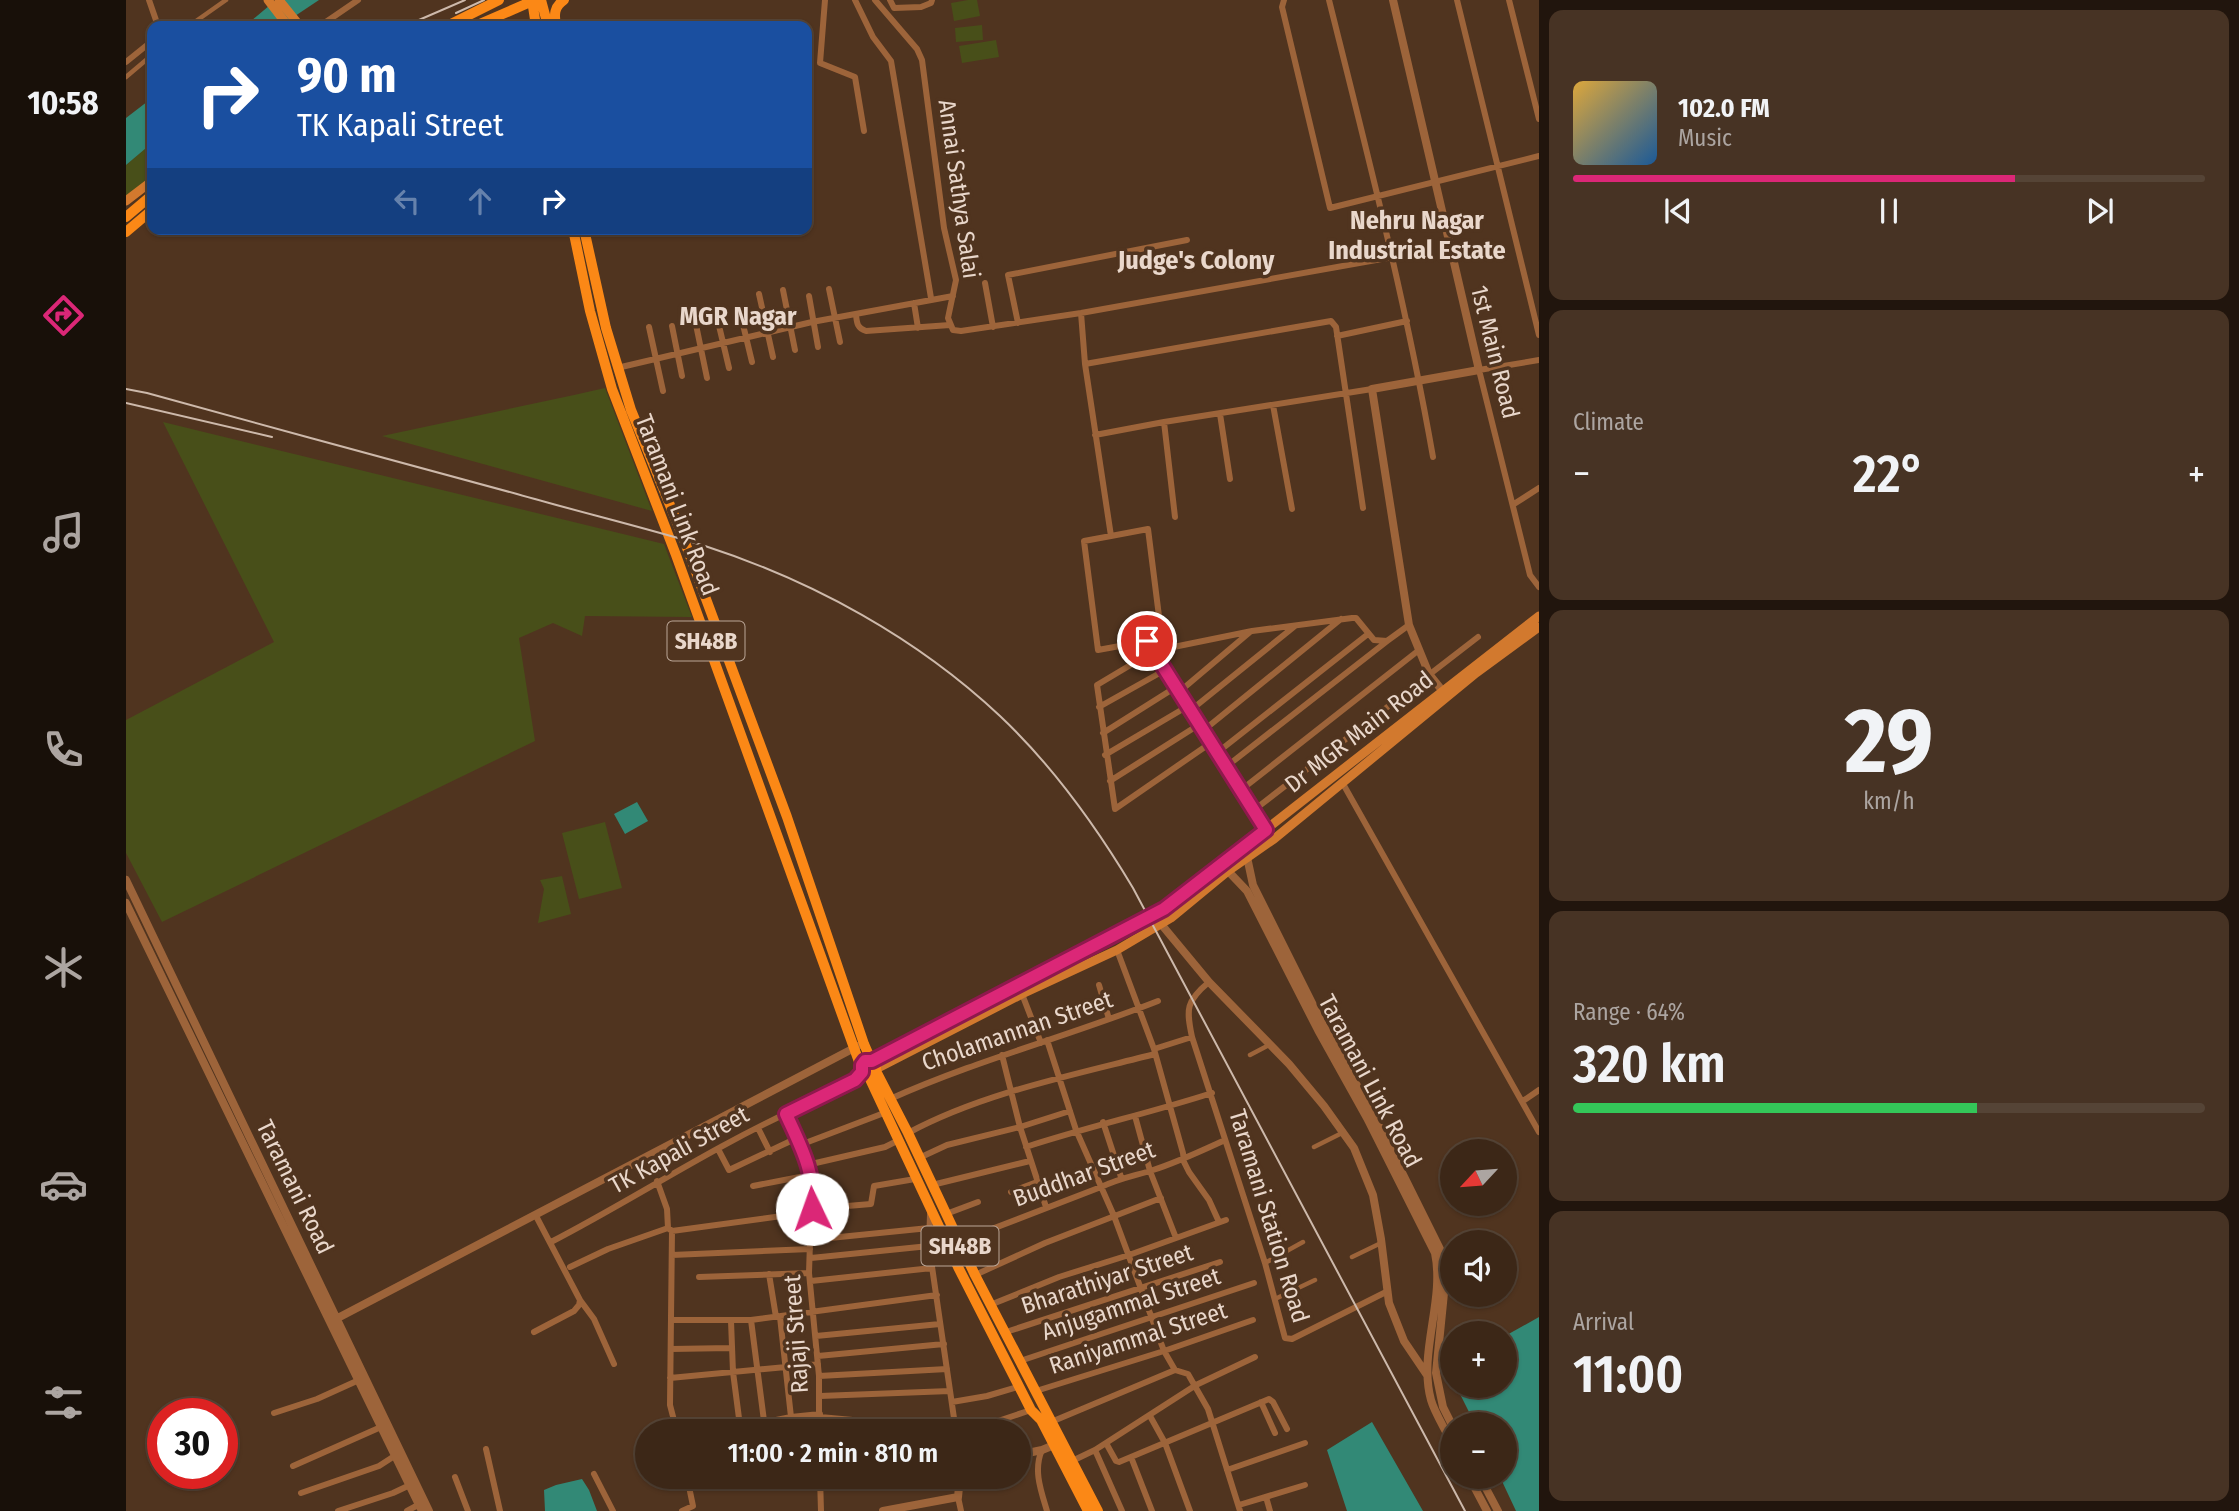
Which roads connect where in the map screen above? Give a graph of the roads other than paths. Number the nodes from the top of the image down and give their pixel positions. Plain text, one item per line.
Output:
1 (149, 0) edge
2 (226, 0) edge
3 (268, 0) edge
4 (279, 0) edge
5 (358, 0) edge
6 (499, 0) edge
7 (535, 0) edge
8 (564, 0) edge
9 (825, 0) edge
10 (855, 0) edge
11 (876, 0) edge
12 (890, 0) edge
13 (932, 0) edge
14 (1283, 0) edge
15 (1329, 0) edge
16 (1393, 0) edge
17 (1457, 0) edge
18 (1509, 0) edge
19 (156, 21) edge
20 (196, 21) edge
21 (284, 21) edge
22 (296, 21) edge
23 (327, 21) edge
24 (457, 21) edge
25 (487, 21) edge
26 (536, 21) edge
27 (546, 21) edge
28 (555, 21) edge
29 (147, 45) edge
30 (147, 59) edge
31 (126, 62) edge
32 (126, 78) edge
33 (1539, 119) edge
34 (864, 131) dead end
35 (1539, 156) edge
36 (1499, 167) junction
37 (1436, 183) junction
38 (147, 185) edge
39 (1378, 196) junction
40 (147, 199) edge
41 (126, 201) edge
42 (147, 214) edge
43 (126, 217) edge
44 (126, 232) edge
45 (574, 235) edge
46 (585, 235) edge
47 (1187, 240) dead end
48 (1392, 257) junction
49 (985, 283) dead end
50 (829, 289) dead end
51 (783, 290) dead end
52 (759, 294) dead end
53 (810, 296) dead end
54 (953, 296) junction
55 (931, 298) junction
56 (914, 303) junction
57 (739, 308) dead end
58 (716, 313) dead end
59 (1081, 313) junction
60 (856, 315) junction
61 (836, 319) junction
62 (695, 320) dead end
63 (1407, 321) junction
64 (812, 322) junction
65 (1018, 323) junction
66 (950, 325) junction
67 (671, 326) dead end
68 (649, 327) dead end
69 (993, 327) junction
70 (791, 328) junction
71 (918, 328) junction
72 (769, 333) junction
73 (1539, 335) edge
74 (1337, 336) junction
75 (747, 338) junction
76 (839, 342) dead end
77 (723, 344) junction
78 (818, 347) dead end
79 (701, 350) junction
80 (795, 350) dead end
81 (677, 355) junction
82 (773, 357) dead end
83 (656, 360) junction
84 (1539, 360) edge
85 (752, 362) dead end
86 (1085, 364) junction
87 (617, 368) junction
88 (729, 368) dead end
89 (1479, 370) junction
90 (682, 376) dead end
91 (707, 378) dead end
92 (1419, 380) junction
93 (1372, 389) junction
94 (663, 391) dead end
95 (1346, 393) junction
96 (1273, 405) junction
97 (1220, 414) junction
98 (1164, 422) junction
99 (1096, 435) junction
100 (1433, 457) dead end
101 (1230, 479) dead end
102 (1539, 488) edge
103 (1514, 505) junction
104 (1363, 508) dead end
105 (1292, 509) dead end
106 (1175, 517) dead end
107 (1111, 536) junction
108 (1539, 587) edge
109 (1539, 616) edge
110 (1341, 619) junction
111 (1297, 624) junction
112 (1409, 625) junction
113 (1539, 627) edge
114 (1252, 631) junction
115 (1368, 634) junction
116 (1478, 637) dead end
117 (1387, 641) junction
118 (1163, 648) junction
119 (1419, 650) junction
120 (1154, 651) junction
121 (1165, 670) junction
122 (1429, 674) junction
123 (1177, 690) junction
124 (1445, 694) junction
125 (1099, 707) junction
126 (1190, 708) junction
127 (1202, 727) junction
128 (1103, 733) junction
129 (1212, 742) junction
130 (1218, 752) junction
131 (1105, 755) junction
132 (1227, 766) junction
133 (1110, 781) junction
134 (1342, 782) junction
135 (1241, 790) junction
136 (1254, 810) junction
137 (1266, 830) junction
138 (1274, 839) junction
139 (1247, 857) junction
140 (1227, 872) junction
141 (126, 880) edge
142 (126, 903) edge
143 (1156, 914) junction
144 (1161, 924) junction
145 (1117, 950) junction
146 (1209, 982) junction
147 (1099, 985) dead end
148 (1022, 994) junction
149 (1158, 1002) dead end
150 (1140, 1008) junction
151 (1109, 1019) junction
152 (1192, 1037) junction
153 (1044, 1042) junction
154 (1270, 1044) junction
155 (859, 1046) junction
156 (1154, 1052) junction
157 (1002, 1055) junction
158 (1250, 1055) dead end
159 (870, 1068) junction
160 (1059, 1079) junction
161 (1539, 1090) edge
162 (1011, 1092) junction
163 (1212, 1093) junction
164 (890, 1099) junction
165 (1523, 1101) junction
166 (1169, 1107) junction
167 (1070, 1111) junction
168 (786, 1114) junction
169 (884, 1114) junction
170 (1135, 1116) junction
171 (1103, 1122) junction
172 (1020, 1127) junction
173 (758, 1128) junction
174 (1076, 1130) junction
175 (1539, 1132) edge
176 (908, 1133) junction
177 (1343, 1133) junction
178 (897, 1140) junction
179 (1225, 1140) junction
180 (799, 1141) junction
181 (1026, 1147) junction
182 (1314, 1147) dead end
183 (719, 1149) junction
184 (770, 1152) junction
185 (919, 1158) junction
186 (1184, 1159) junction
187 (1030, 1161) junction
188 (807, 1165) junction
189 (1150, 1171) junction
190 (810, 1175) junction
191 (1121, 1177) junction
192 (915, 1179) junction
193 (657, 1181) junction
194 (1037, 1182) junction
195 (932, 1185) junction
196 (753, 1186) dead end
197 (1101, 1187) junction
198 (1010, 1192) dead end
199 (1161, 1198) junction
200 (978, 1202) dead end
201 (1046, 1207) junction
202 (811, 1211) junction
203 (930, 1212) junction
204 (946, 1214) junction
205 (537, 1216) junction
206 (1114, 1216) junction
207 (929, 1228) junction
208 (670, 1229) junction
209 (1176, 1238) junction
210 (810, 1240) junction
211 (551, 1242) junction
212 (958, 1242) junction
213 (1303, 1242) dead end
214 (1382, 1243) junction
215 (929, 1247) junction
216 (810, 1249) junction
217 (672, 1255) junction
218 (1129, 1255) junction
219 (1352, 1257) dead end
220 (811, 1258) junction
221 (1220, 1262) dead end
222 (1265, 1263) junction
223 (570, 1267) dead end
224 (932, 1268) junction
225 (809, 1273) junction
226 (769, 1274) junction
227 (975, 1275) junction
228 (699, 1277) dead end
229 (1315, 1280) dead end
230 (811, 1281) junction
231 (1254, 1283) dead end
232 (1142, 1287) junction
233 (1388, 1291) junction
234 (937, 1295) junction
235 (1274, 1299) junction
236 (580, 1300) junction
237 (990, 1305) junction
238 (813, 1312) junction
239 (778, 1317) junction
240 (1153, 1318) junction
241 (333, 1320) junction
242 (672, 1320) junction
243 (751, 1320) junction
244 (1252, 1320) dead end
245 (731, 1321) junction
246 (940, 1324) junction
247 (534, 1332) dead end
248 (1006, 1332) junction
249 (816, 1336) junction
250 (944, 1344) junction
251 (731, 1348) junction
252 (671, 1349) junction
253 (1164, 1351) junction
254 (1255, 1357) dead end
255 (818, 1360) junction
256 (1020, 1361) junction
257 (614, 1364) dead end
258 (785, 1367) junction
259 (756, 1369) junction
260 (947, 1369) junction
261 (1175, 1370) junction
262 (733, 1372) junction
263 (1432, 1375) junction
264 (819, 1376) junction
265 (670, 1378) junction
266 (359, 1380) junction
267 (1196, 1385) junction
268 (1018, 1387) junction
269 (950, 1391) junction
270 (1036, 1391) junction
271 (820, 1396) junction
272 (952, 1402) junction
273 (1261, 1402) junction
274 (1031, 1410) junction
275 (1446, 1412) edge
276 (274, 1413) dead end
277 (791, 1416) junction
278 (820, 1416) junction
279 (1150, 1416) junction
280 (674, 1419) edge
281 (739, 1419) edge
282 (764, 1419) edge
283 (775, 1419) edge
284 (820, 1419) edge
285 (850, 1419) edge
286 (954, 1419) edge
287 (1001, 1419) edge
288 (1440, 1419) edge
289 (1050, 1422) junction
290 (1211, 1422) junction
291 (381, 1427) junction
292 (1286, 1429) dead end
293 (1275, 1433) dead end
294 (1058, 1443) junction
295 (1106, 1443) junction
296 (1165, 1443) junction
297 (1305, 1443) dead end
298 (486, 1449) dead end
299 (1042, 1450) junction
300 (1095, 1450) junction
301 (1031, 1452) edge
302 (396, 1455) junction
303 (1131, 1457) junction
304 (1072, 1461) junction
305 (293, 1466) dead end
306 (1227, 1470) junction
307 (594, 1474) dead end
308 (455, 1478) dead end
309 (410, 1485) junction
310 (1305, 1485) dead end
311 (689, 1489) edge
312 (820, 1489) edge
313 (959, 1489) edge
314 (1475, 1489) edge
315 (1486, 1489) edge
316 (301, 1493) dead end
317 (958, 1497) junction
318 (1266, 1497) junction
319 (420, 1508) edge
320 (1239, 1508) edge
321 (338, 1511) edge
322 (407, 1511) edge
323 (429, 1511) edge
324 (468, 1511) edge
325 (500, 1511) edge
326 (613, 1511) edge
327 (682, 1511) edge
328 (821, 1511) edge
329 (883, 1511) edge
330 (961, 1511) edge
331 (1047, 1511) edge
332 (1088, 1511) edge
333 (1098, 1511) edge
334 (1122, 1511) edge
335 (1152, 1511) edge
336 (1189, 1511) edge
337 (1270, 1511) edge
338 (1487, 1511) edge
339 (1498, 1511) edge

1 - 19 street
2 - 20 street
3 - 21 main road
4 - 22 main road
5 - 23 street
6 - 24 main road
7 - 25 main road
7 - 26 main road
7 - 27 main road
8 - 28 main road
9 - 34 street
10 - 55 street
11 - 54 street, Annai Sathya Salai
12 - 13 street
14 - 39 street
15 - 39 street
16 - 37 street, 1st Main Road
17 - 36 street
18 - 33 street
29 - 31 street
30 - 32 street
35 - 36 street
36 - 37 street
36 - 73 street
37 - 39 street
37 - 89 street, 1st Main Road
38 - 41 main road
39 - 48 street
40 - 43 main road
42 - 44 main road
45 - 155 main road, Taramani Link Road / SH48B
46 - 87 main road, Taramani Link Road / SH48B
47 - 65 street
48 - 59 street
48 - 63 street
49 - 69 street
50 - 61 street
51 - 70 street
52 - 72 street
53 - 64 street
54 - 55 street
54 - 66 street, Annai Sathya Salai
55 - 56 street
56 - 60 street
56 - 71 street
57 - 75 street
58 - 77 street
59 - 65 street
59 - 86 street
60 - 61 street
60 - 71 street
61 - 64 street
61 - 76 street
62 - 79 street
63 - 74 street
63 - 92 street
64 - 70 street
64 - 78 street
65 - 69 street
66 - 69 street
66 - 71 street
67 - 81 street
68 - 83 street
70 - 72 street
70 - 80 street
72 - 75 street
72 - 82 street
74 - 86 street
74 - 95 street
75 - 77 street
75 - 85 street
77 - 79 street
77 - 88 street
79 - 81 street
79 - 91 street
81 - 83 street
81 - 90 street
83 - 87 street
83 - 94 street
84 - 89 street
86 - 99 street
87 - 155 main road, Taramani Link Road / SH48B
89 - 92 street
89 - 103 street, 1st Main Road
92 - 93 street
92 - 100 street
93 - 95 street
93 - 112 street
95 - 96 street
95 - 104 street
96 - 97 street
96 - 105 street
97 - 98 street
97 - 101 street
98 - 99 street
98 - 106 street
99 - 107 street
102 - 103 street
103 - 108 street, 1st Main Road
107 - 118 street
107 - 120 street
109 - 124 main road, Dr MGR Main Road
110 - 111 street
110 - 115 street
110 - 127 street
111 - 114 street
111 - 126 street
112 - 117 street
112 - 119 street
113 - 124 main road, Dr MGR Main Road
114 - 118 street
114 - 123 street
115 - 117 street
115 - 130 street
116 - 122 street
117 - 132 street
118 - 120 street
119 - 122 street
119 - 135 street
120 - 121 street
120 - 125 street
121 - 123 street
121 - 125 street
122 - 124 street
122 - 136 street
123 - 126 street
123 - 128 street
124 - 134 main road, Dr MGR Main Road
124 - 137 main road, Dr MGR Main Road
125 - 128 street
126 - 127 street
126 - 131 street
127 - 129 street
127 - 133 street
128 - 131 street
129 - 130 street
129 - 133 street
130 - 132 street
131 - 133 street
132 - 135 street
134 - 138 main road, Dr MGR Main Road
134 - 165 street
135 - 136 street
136 - 137 street
137 - 138 street
137 - 143 main road, Dr MGR Main Road
138 - 139 main road, Dr MGR Main Road
139 - 140 main road, Dr MGR Main Road
139 - 263 street, Taramani Link Road
140 - 144 main road, Dr MGR Main Road
140 - 263 street, Taramani Link Road
141 - 241 street, Taramani Road
142 - 241 street, Taramani Road
143 - 144 street
143 - 159 main road, Dr MGR Main Road
144 - 145 main road, Dr MGR Main Road
144 - 146 street
145 - 148 main road, Dr MGR Main Road
145 - 150 street
146 - 152 street, Taramani Station Road
146 - 154 street
147 - 151 street
148 - 153 street
148 - 159 main road, Dr MGR Main Road
149 - 150 street, Cholamannan Street
150 - 151 street, Cholamannan Street
150 - 156 street
151 - 153 street, Cholamannan Street
152 - 156 street
152 - 163 street, Taramani Station Road
153 - 157 street, Cholamannan Street
153 - 160 street
154 - 158 street
154 - 177 street
155 - 159 main road, Taramani Link Road / SH48B
155 - 205 street
156 - 160 street
156 - 166 street
157 - 162 street
157 - 164 street, Cholamannan Street
159 - 164 main road
159 - 168 street, TK Kapali Street
159 - 169 main road
160 - 162 street
160 - 167 street
161 - 165 street
162 - 172 street
162 - 176 street
163 - 166 street
163 - 179 street, Taramani Station Road
164 - 176 main road, SH48B
165 - 175 street
166 - 170 street
166 - 186 street
167 - 172 street
167 - 174 street
168 - 173 street, TK Kapali Street
168 - 180 street, Rajaji Street
169 - 178 main road, SH48B
169 - 180 street
170 - 171 street
170 - 189 street
171 - 174 street
171 - 191 street
172 - 181 street
172 - 185 street
173 - 183 street, TK Kapali Street
173 - 184 street
174 - 181 street
174 - 197 street
176 - 185 main road, SH48B
177 - 182 street
177 - 214 street
178 - 188 street
178 - 192 main road, SH48B
179 - 186 street, Buddhar Street
179 - 222 street, Taramani Station Road
180 - 184 street
180 - 188 street, Rajaji Street
181 - 187 street
183 - 184 street
183 - 193 street, TK Kapali Street
185 - 195 main road, SH48B
186 - 189 street, Buddhar Street
186 - 209 street
187 - 194 street
187 - 195 street
188 - 190 street, Rajaji Street
189 - 191 street, Buddhar Street
189 - 199 street
190 - 196 street
190 - 202 street, Rajaji Street
191 - 197 street, Buddhar Street
192 - 202 street
192 - 203 main road, SH48B
193 - 208 street
193 - 211 street, TK Kapali Street
194 - 198 street
194 - 201 street
195 - 204 main road, SH48B
197 - 201 street, Buddhar Street
197 - 206 street
199 - 206 street
199 - 209 street
200 - 204 street
201 - 212 street, Buddhar Street
202 - 208 street
202 - 210 street, Rajaji Street
203 - 207 street
203 - 268 main road, SH48B
204 - 212 main road, SH48B
205 - 211 street
205 - 241 street
206 - 218 street
206 - 227 street
207 - 210 street
207 - 215 street
208 - 217 street
208 - 223 street
209 - 218 street
210 - 216 street, Rajaji Street
211 - 236 street
212 - 227 main road, SH48B
213 - 222 street
214 - 219 street
214 - 233 street
215 - 220 street
215 - 224 street
216 - 217 street
216 - 220 street, Rajaji Street
217 - 242 street
218 - 232 street
218 - 237 street
220 - 225 street, Rajaji Street
221 - 232 street, Bharathiyar Street
222 - 235 street, Taramani Station Road
224 - 230 street
224 - 234 street
225 - 226 street
225 - 230 street, Rajaji Street
226 - 228 street
226 - 239 street
227 - 237 main road, SH48B
229 - 235 street
230 - 238 street, Rajaji Street
231 - 240 street, Anjugammal Street
232 - 240 street
232 - 248 street, Bharathiyar Street
233 - 235 street, Taramani Station Road
233 - 263 street
234 - 238 street
234 - 246 street
236 - 247 street
236 - 257 street
237 - 248 main road, SH48B
238 - 239 street
238 - 249 street, Rajaji Street
239 - 243 street
239 - 258 street
240 - 253 street
240 - 256 street, Anjugammal Street
241 - 266 street, Taramani Road
241 - 323 street, Taramani Road
242 - 245 street
242 - 252 street
243 - 245 street
243 - 259 street
244 - 253 street, Raniyammal Street
245 - 251 street
246 - 249 street
246 - 250 street
248 - 256 main road, SH48B
249 - 255 street, Rajaji Street
250 - 255 street
250 - 260 street
251 - 252 street
251 - 262 street
252 - 265 street
253 - 261 street
253 - 270 street, Raniyammal Street
254 - 267 street
255 - 258 street
255 - 264 street, Rajaji Street
256 - 270 main road, SH48B
258 - 259 street
258 - 277 street
259 - 262 street
259 - 282 street
260 - 264 street
260 - 269 street
261 - 267 street
261 - 289 street
262 - 265 street
262 - 281 street
263 - 275 street, Taramani Link Road
263 - 288 street, Taramani Link Road
264 - 271 street, Rajaji Street
265 - 280 street
266 - 276 street
266 - 291 street, Taramani Road
267 - 279 street
267 - 290 street
268 - 272 street
268 - 274 main road, SH48B
269 - 271 street
269 - 272 street
270 - 289 main road, SH48B
271 - 278 street, Rajaji Street
272 - 286 street
273 - 290 street
273 - 292 street
273 - 293 street
274 - 287 street
274 - 294 main road, SH48B
277 - 278 street
277 - 283 street
278 - 284 street, Rajaji Street
278 - 285 street
279 - 295 street
279 - 296 street
289 - 294 main road, SH48B
290 - 296 street
290 - 306 street
291 - 302 street, Taramani Road
291 - 305 street
294 - 299 street
294 - 304 main road, SH48B
294 - 332 main road, SH48B
295 - 300 street
295 - 303 street
296 - 303 street
296 - 336 street
297 - 306 street
298 - 325 street
299 - 301 street
299 - 331 street
300 - 304 street
300 - 334 street
302 - 309 street, Taramani Road
302 - 316 street
303 - 335 street
304 - 333 main road, SH48B
306 - 320 street
307 - 326 street
308 - 324 street
309 - 319 street, Taramani Road
309 - 321 street
310 - 318 street
311 - 327 street
312 - 328 street
313 - 317 street
314 - 338 street
315 - 339 street
317 - 329 street
317 - 330 street
318 - 320 street
318 - 337 street
319 - 322 street

